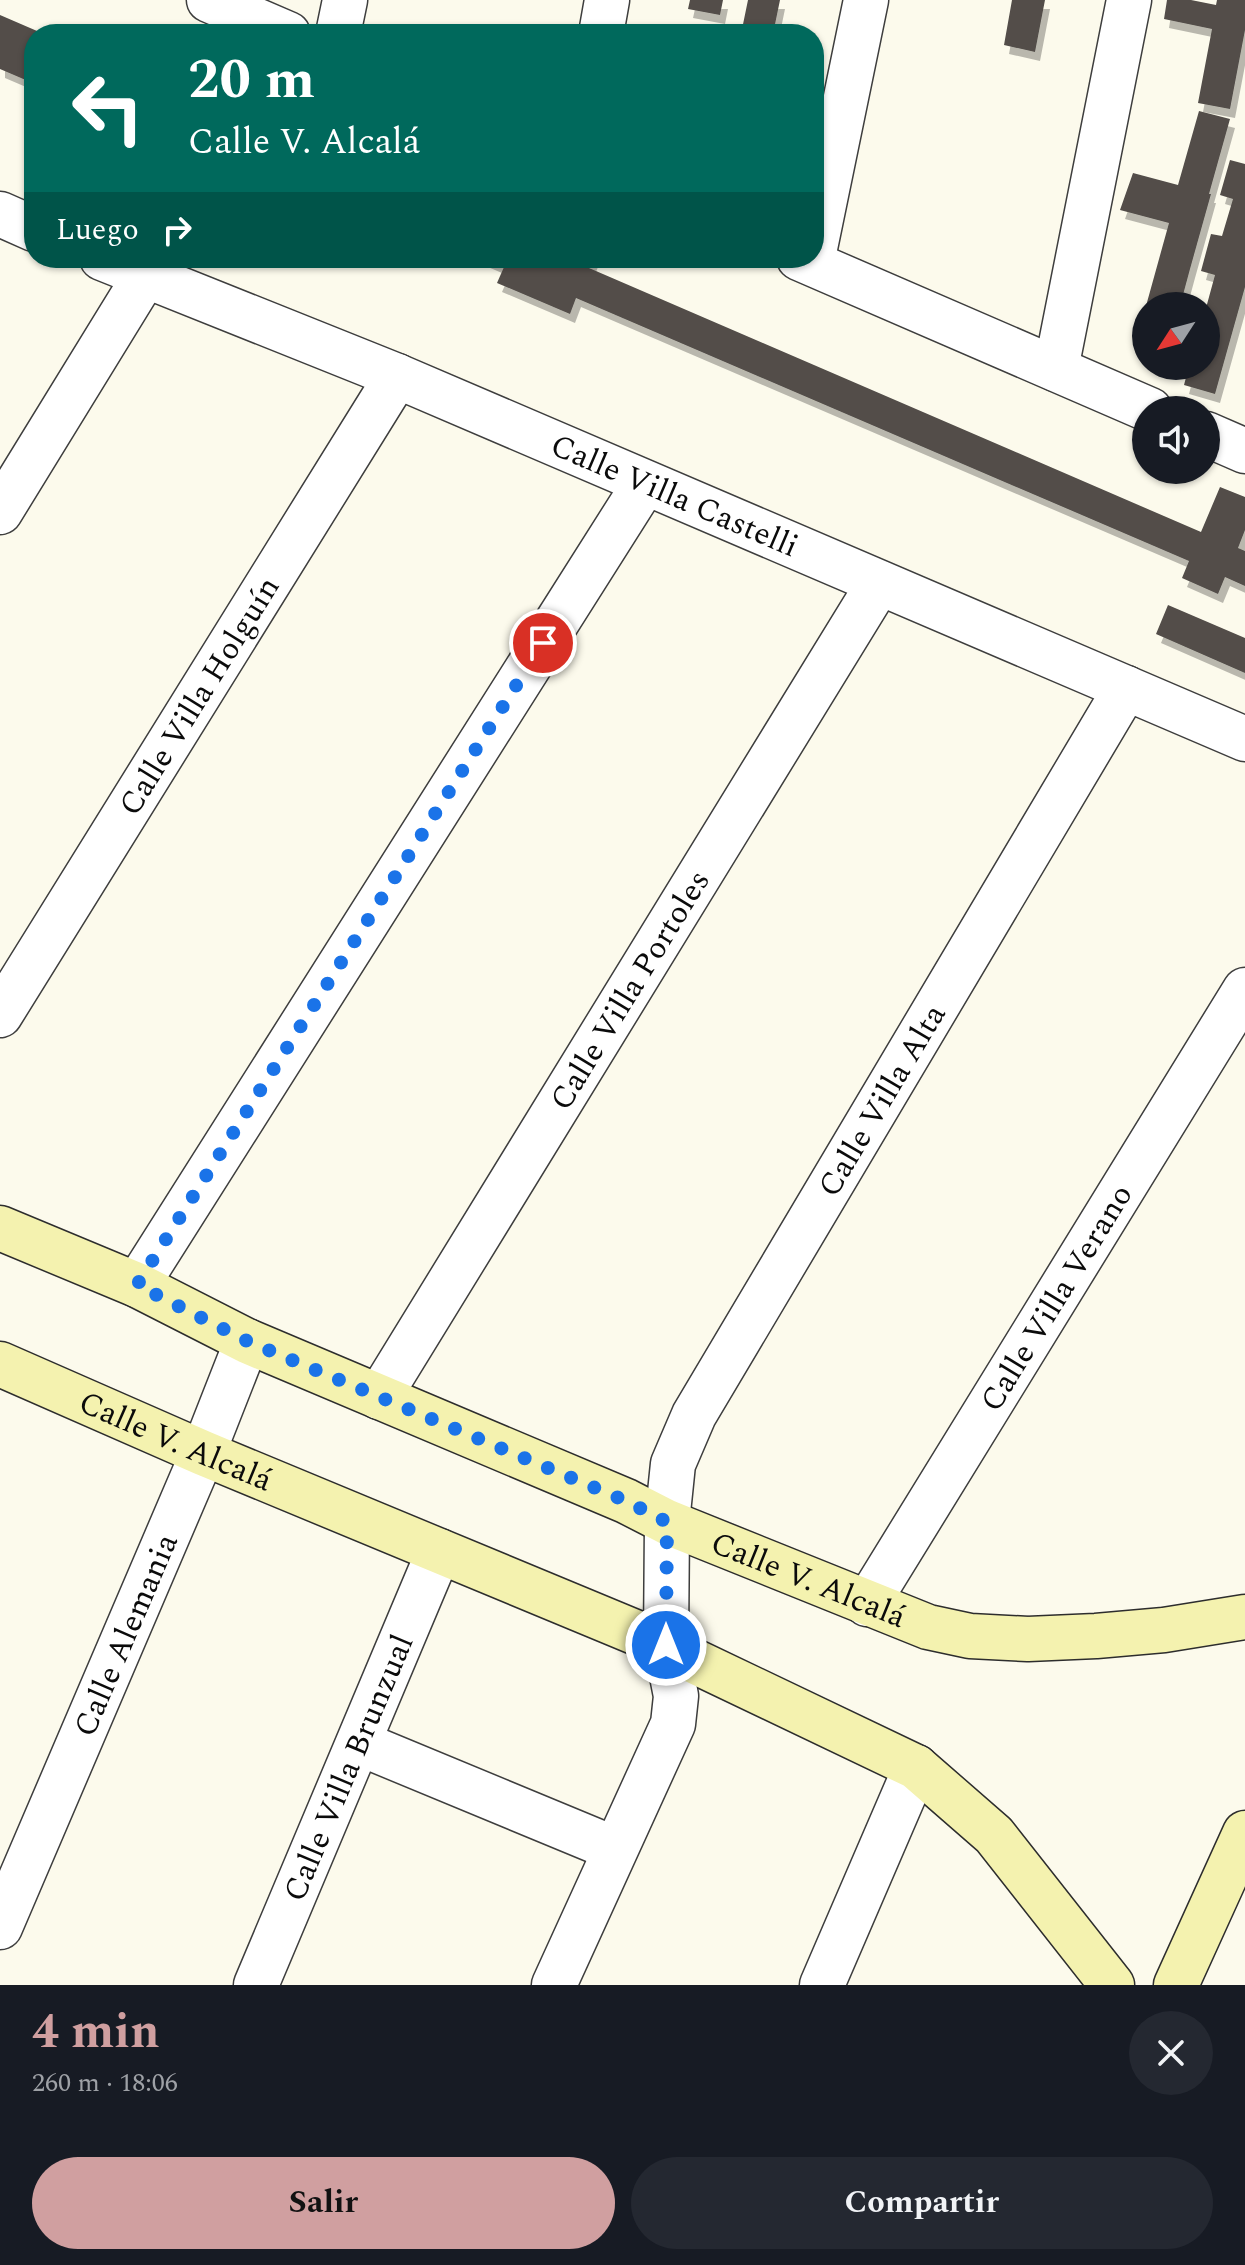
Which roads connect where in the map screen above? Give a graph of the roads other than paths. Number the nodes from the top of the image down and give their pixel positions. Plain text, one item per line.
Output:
1 (209, 0) edge
2 (345, 0) edge
3 (607, 0) edge
4 (866, 0) edge
5 (1129, 0) edge
6 (265, 24) edge
7 (340, 24) edge
8 (603, 24) edge
9 (824, 190) edge
10 (0, 214) edge
11 (24, 225) edge
12 (824, 265) edge
13 (126, 268) edge
14 (145, 276) junction
15 (1056, 369) junction
16 (397, 376) junction
17 (1132, 402) edge
18 (1220, 440) edge
19 (1245, 451) edge
20 (645, 483) junction
21 (0, 512) edge
22 (879, 583) junction
23 (1126, 688) junction
24 (1245, 739) edge
25 (1245, 990) edge
26 (0, 1015) edge
27 (0, 1228) edge
28 (137, 1285) junction
29 (247, 1341) junction
30 (0, 1364) edge
31 (379, 1397) junction
32 (203, 1453) junction
33 (667, 1522) junction
34 (439, 1551) junction
35 (867, 1604) junction
36 (1245, 1617) edge
37 (666, 1645) junction
38 (359, 1743) junction
39 (916, 1767) junction
40 (1245, 1833) edge
41 (615, 1849) junction
42 (0, 1927) edge
43 (256, 1985) edge
44 (554, 1985) edge
45 (822, 1985) edge
46 (1112, 1985) edge
47 (1176, 1985) edge

1 - 6 street
2 - 7 street
3 - 8 street
4 - 9 street
5 - 15 street
10 - 11 street
12 - 15 street
13 - 14 street, Calle Villa Castelli
14 - 16 street, Calle Villa Castelli
14 - 21 street
15 - 17 street
16 - 20 street, Calle Villa Castelli
16 - 26 street, Calle Villa Holguín
18 - 19 street
20 - 22 street, Calle Villa Castelli
20 - 28 street
22 - 23 street, Calle Villa Castelli
22 - 31 street, Calle Villa Portoles
23 - 24 street, Calle Villa Castelli
23 - 33 street, Calle Villa Alta
25 - 35 street, Calle Villa Verano
27 - 28 street, Calle V. Alcalá
28 - 29 street, Calle V. Alcalá
29 - 31 street, Calle V. Alcalá
29 - 32 street, Calle Alemania
30 - 32 street, Calle V. Alcalá
31 - 33 street, Calle V. Alcalá
32 - 34 street, Calle V. Alcalá
32 - 42 street, Calle Alemania
33 - 35 street, Calle V. Alcalá
33 - 37 street, Calle Villa Alta
34 - 37 street, Calle V. Alcalá
34 - 38 street, Calle Villa Brunzual
35 - 36 street, Calle V. Alcalá
37 - 39 street, Calle V. Alcalá
37 - 41 street, Calle Villa Alta
38 - 41 street
38 - 43 street, Calle Villa Brunzual
39 - 45 street
39 - 46 street, Calle V. Alcalá
40 - 47 street
41 - 44 street, Calle Villa Alta

